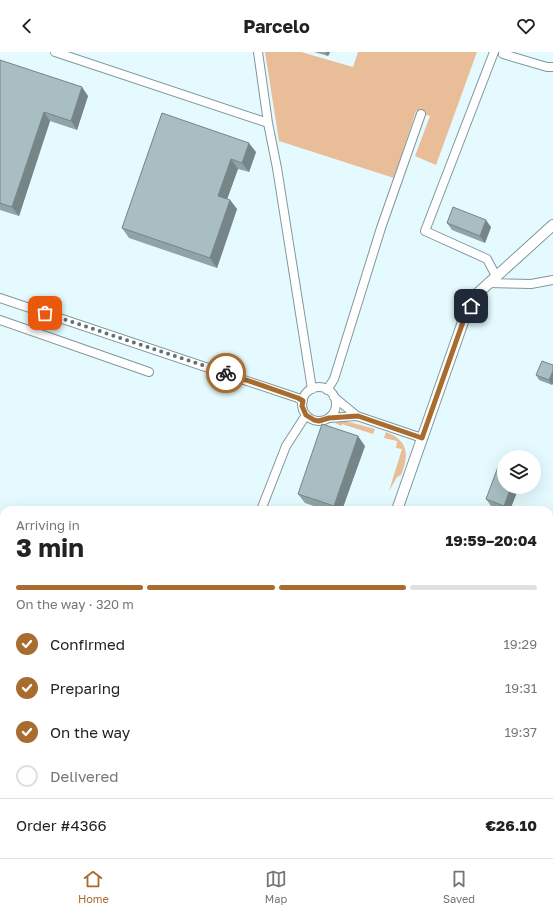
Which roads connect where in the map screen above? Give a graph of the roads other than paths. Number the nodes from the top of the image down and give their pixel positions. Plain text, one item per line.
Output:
1 (55, 52) edge
2 (258, 52) edge
3 (498, 53) edge
4 (553, 67) edge
5 (421, 114) dead end
6 (268, 123) junction
7 (553, 225) edge
8 (492, 280) junction
9 (553, 280) edge
10 (0, 298) edge
11 (0, 320) edge
12 (149, 372) dead end
13 (312, 389) junction
14 (327, 390) junction
15 (334, 397) junction
16 (303, 401) junction
17 (306, 415) junction
18 (358, 416) junction
19 (329, 418) junction
20 (422, 438) junction
21 (261, 506) edge
22 (398, 506) edge

1 - 6 street
2 - 6 street
3 - 4 street
3 - 8 street
5 - 14 street
6 - 13 street
7 - 8 main road
8 - 9 street
8 - 20 main road
10 - 16 street
11 - 12 street
13 - 14 street
13 - 16 street
14 - 15 street
15 - 18 street
15 - 19 street
16 - 17 street
17 - 19 street
17 - 21 street
18 - 19 street
18 - 20 street
20 - 22 main road

